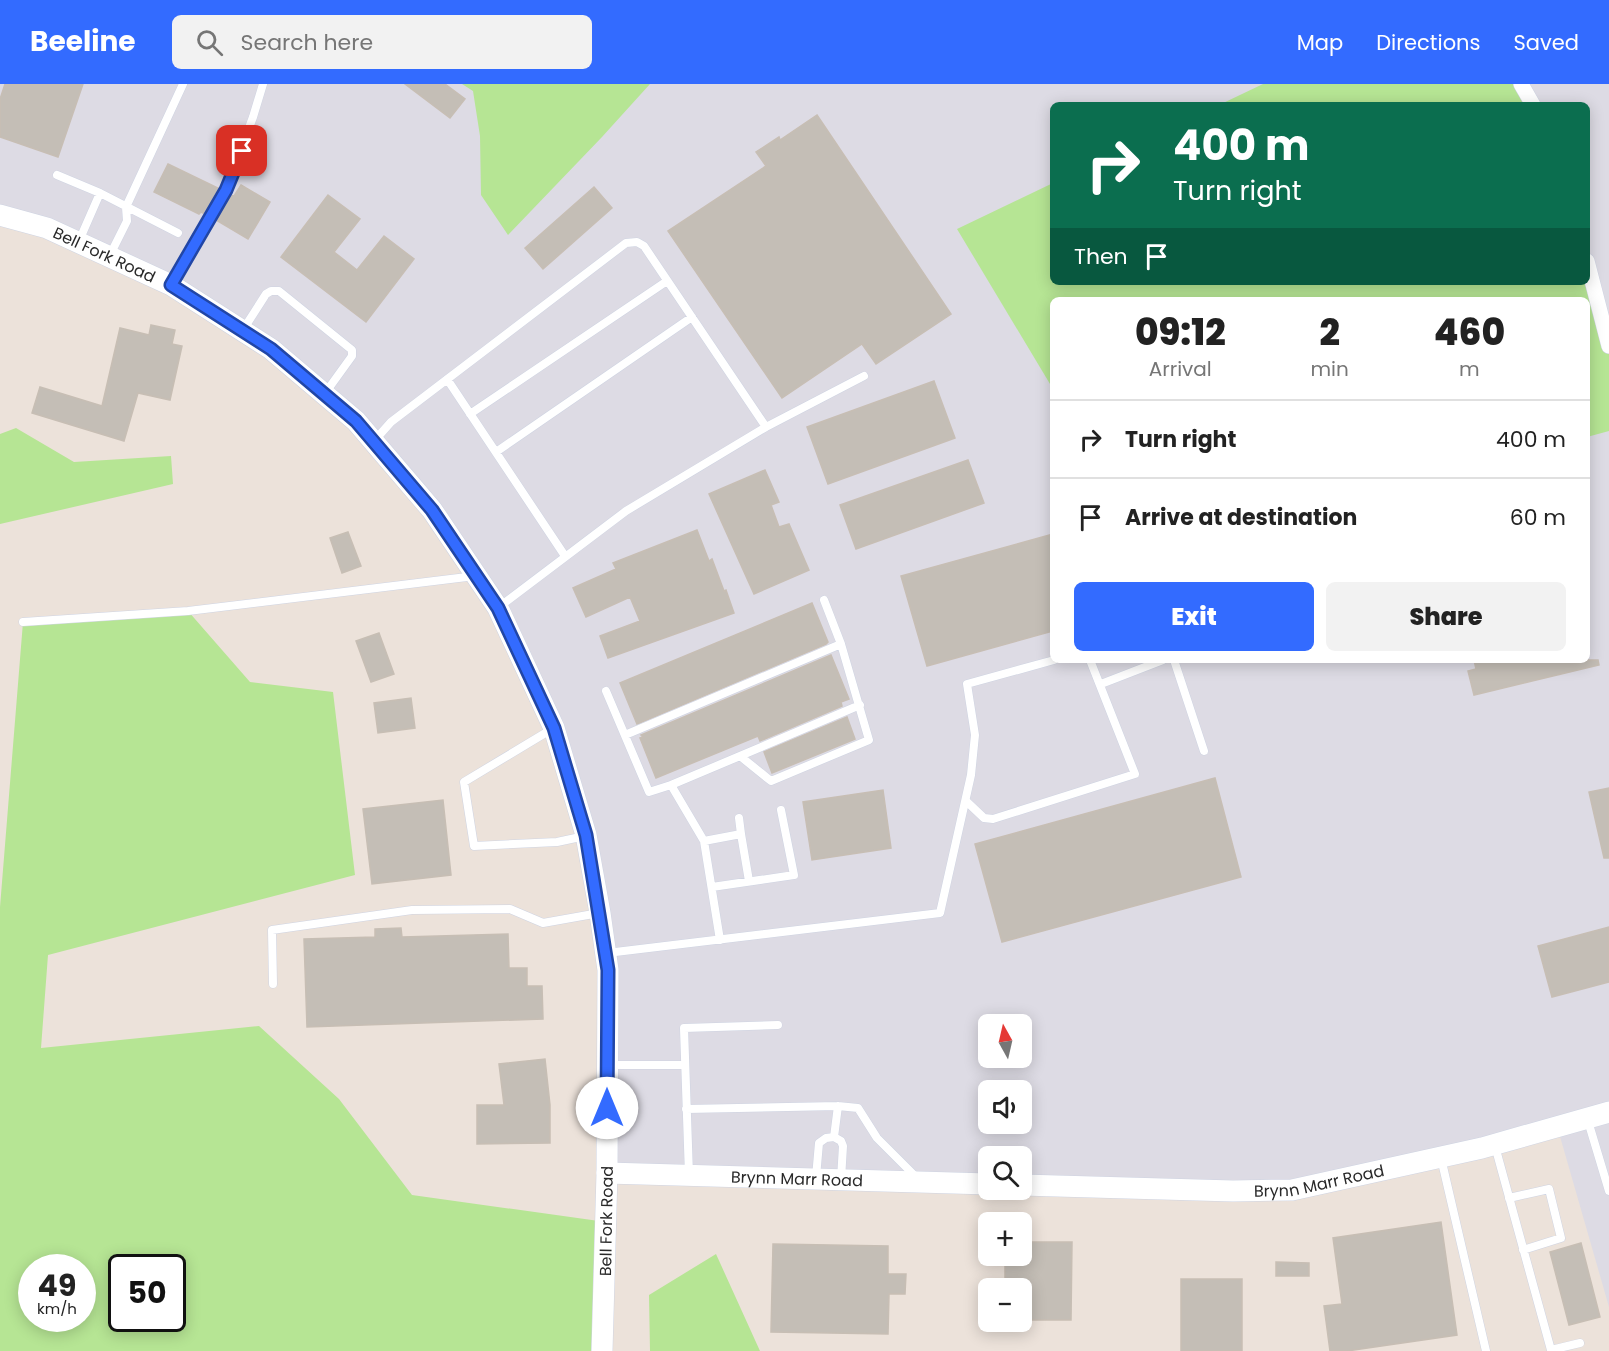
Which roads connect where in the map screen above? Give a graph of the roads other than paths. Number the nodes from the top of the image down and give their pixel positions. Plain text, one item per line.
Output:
1 (183, 84) edge
2 (263, 84) edge
3 (1521, 84) edge
4 (1531, 102) edge
5 (57, 175) dead end
6 (100, 193) junction
7 (126, 207) junction
8 (0, 215) edge
9 (178, 233) dead end
10 (78, 242) junction
11 (109, 257) junction
12 (1590, 273) edge
13 (667, 281) junction
14 (171, 285) junction
15 (692, 317) junction
16 (242, 331) junction
17 (1609, 346) edge
18 (864, 375) dead end
19 (447, 379) junction
20 (324, 394) junction
21 (470, 414) junction
22 (766, 427) junction
23 (374, 441) junction
24 (496, 452) junction
25 (566, 556) junction
26 (476, 576) junction
27 (824, 600) dead end
28 (498, 608) junction
29 (22, 622) dead end
30 (841, 644) junction
31 (1050, 661) edge
32 (1091, 663) edge
33 (1155, 663) edge
34 (1175, 663) edge
35 (1101, 684) junction
36 (606, 691) dead end
37 (860, 705) junction
38 (554, 728) junction
39 (625, 735) junction
40 (1204, 752) dead end
41 (740, 756) junction
42 (672, 785) junction
43 (966, 801) junction
44 (781, 810) dead end
45 (739, 818) dead end
46 (741, 834) junction
47 (586, 835) junction
48 (704, 841) junction
49 (749, 881) junction
50 (712, 887) junction
51 (600, 913) junction
52 (720, 940) junction
53 (606, 953) junction
54 (273, 984) dead end
55 (778, 1025) dead end
56 (608, 1065) junction
57 (685, 1065) junction
58 (838, 1106) junction
59 (686, 1109) junction
60 (1609, 1112) edge
61 (1587, 1118) junction
62 (834, 1137) junction
63 (1495, 1144) junction
64 (1441, 1157) junction
65 (607, 1173) junction
66 (690, 1175) junction
67 (816, 1178) junction
68 (841, 1180) junction
69 (920, 1182) junction
70 (978, 1184) edge
71 (1032, 1185) edge
72 (1609, 1191) edge
73 (1509, 1198) junction
74 (1523, 1250) junction
75 (1580, 1342) dead end
76 (602, 1351) edge
77 (1486, 1351) edge

1 - 7 lane
2 - 14 lane
3 - 4 street
5 - 6 lane
6 - 7 lane
6 - 10 lane
7 - 9 lane
7 - 11 lane
8 - 10 main road, Bell Fork Road
10 - 11 main road, Bell Fork Road
11 - 14 main road, Bell Fork Road
12 - 17 street
13 - 15 lane
13 - 19 lane
13 - 21 lane
14 - 16 main road, Bell Fork Road
15 - 22 lane
15 - 24 lane
16 - 20 main road, Bell Fork Road
16 - 20 lane
18 - 22 lane
19 - 21 lane
19 - 23 lane
20 - 23 main road, Bell Fork Road
21 - 24 lane
22 - 25 lane
23 - 26 main road, Bell Fork Road
24 - 25 lane
25 - 28 lane
26 - 28 main road, Bell Fork Road
26 - 29 lane
27 - 30 lane
28 - 38 main road, Bell Fork Road
30 - 37 lane
30 - 39 lane
31 - 43 lane
32 - 35 lane
33 - 35 lane
34 - 40 lane
35 - 43 lane
36 - 39 lane
37 - 41 lane
37 - 41 lane
38 - 47 main road, Bell Fork Road
38 - 47 lane
39 - 42 lane
41 - 42 lane
42 - 48 lane
43 - 52 lane
44 - 49 lane
45 - 46 lane
46 - 48 lane
46 - 49 lane
47 - 51 main road, Bell Fork Road
48 - 50 lane
49 - 50 lane
50 - 52 lane
51 - 53 main road, Bell Fork Road
51 - 54 lane
52 - 53 lane
53 - 56 main road, Bell Fork Road
55 - 57 lane
56 - 57 lane
56 - 65 main road, Bell Fork Road
57 - 59 lane
58 - 59 lane
58 - 62 lane
58 - 69 lane
59 - 66 lane
60 - 61 main road, Brynn Marr Road
61 - 63 main road, Brynn Marr Road
61 - 72 lane
62 - 67 lane
62 - 68 lane
63 - 64 main road, Brynn Marr Road
63 - 73 lane
64 - 71 main road, Brynn Marr Road
64 - 77 lane
65 - 66 main road, Brynn Marr Road
65 - 76 main road, Bell Fork Road
66 - 67 main road, Brynn Marr Road
67 - 68 main road, Brynn Marr Road
68 - 69 main road, Brynn Marr Road
69 - 70 main road, Brynn Marr Road
73 - 74 lane
73 - 74 lane
74 - 75 lane

